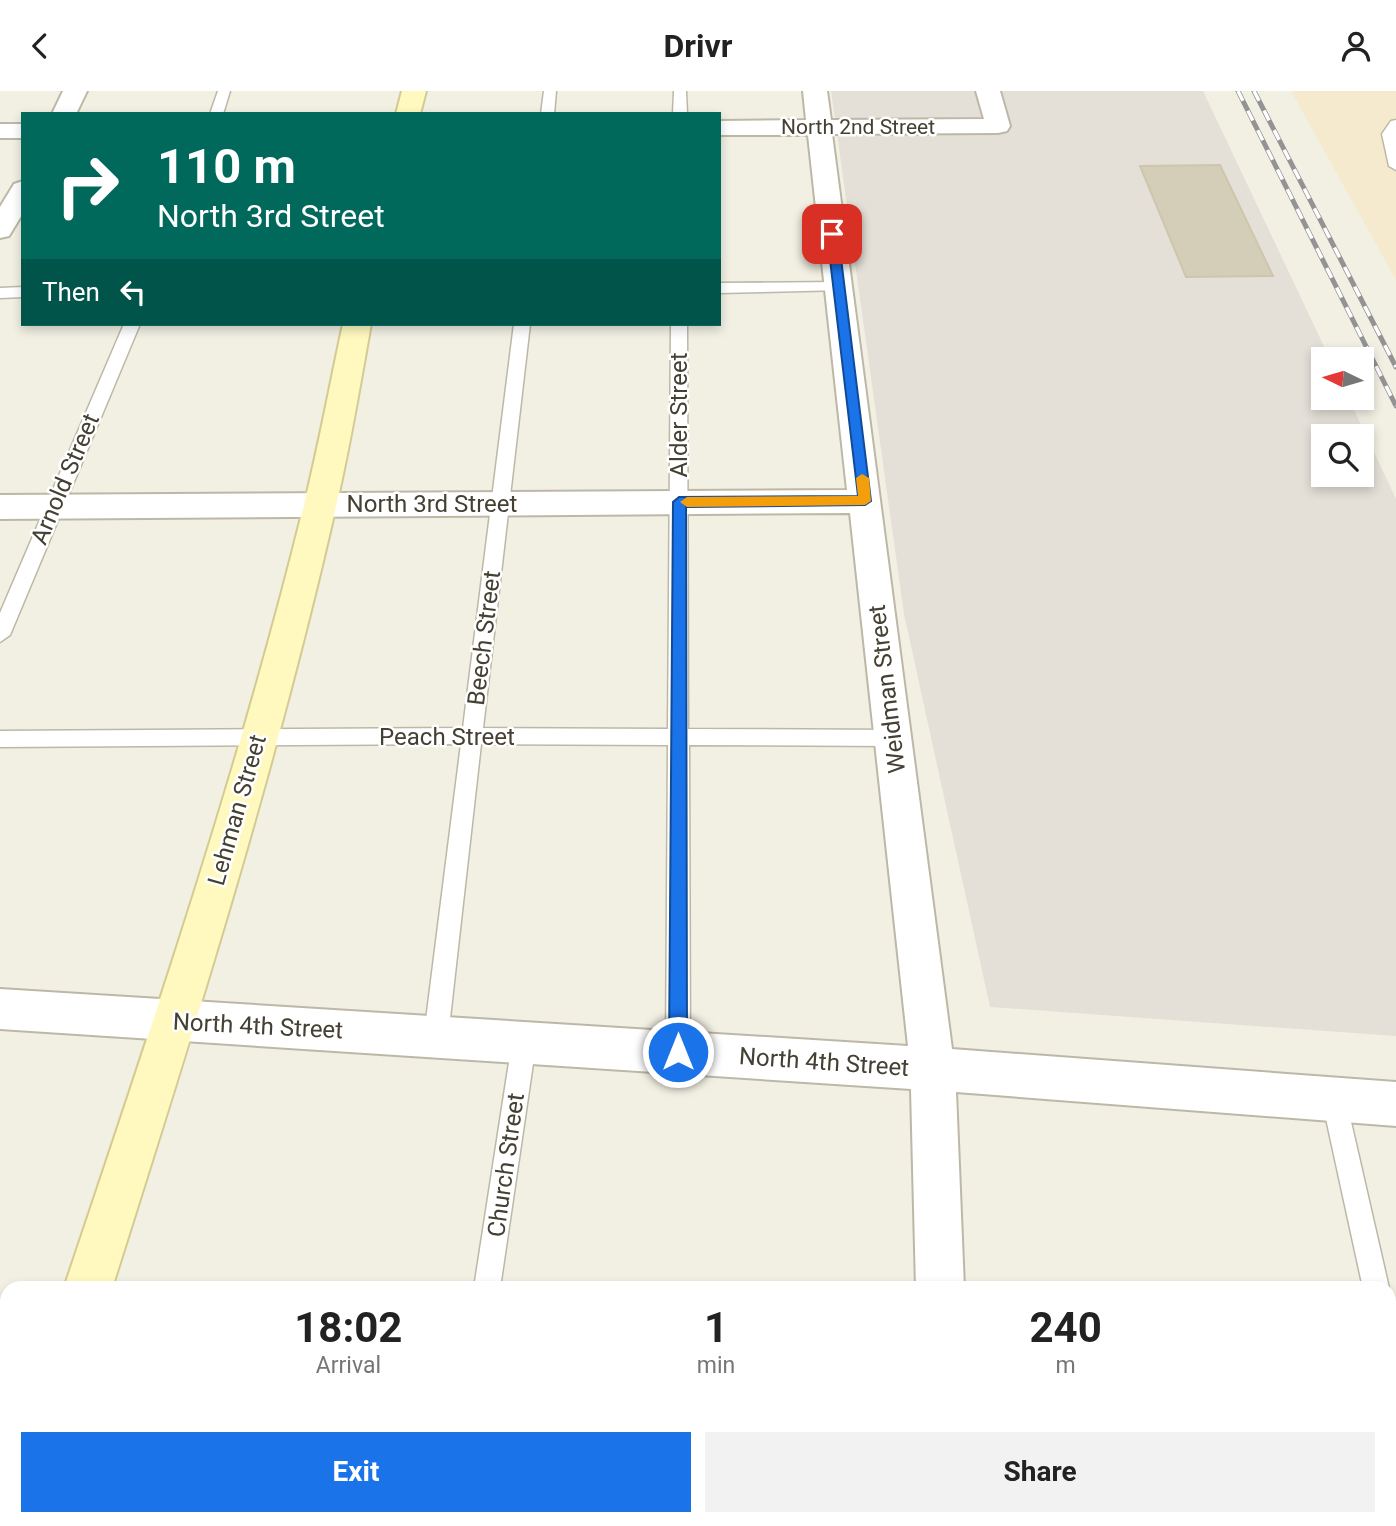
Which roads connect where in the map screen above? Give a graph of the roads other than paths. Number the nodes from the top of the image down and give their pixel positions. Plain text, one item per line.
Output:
1 (75, 91) edge
2 (224, 91) edge
3 (414, 91) edge
4 (550, 91) edge
5 (680, 91) edge
6 (815, 91) edge
7 (988, 91) edge
8 (65, 112) edge
9 (217, 112) edge
10 (409, 112) edge
11 (547, 112) edge
12 (680, 112) edge
13 (1396, 124) edge
14 (819, 127) junction
15 (721, 128) edge
16 (0, 131) edge
17 (21, 131) edge
18 (1396, 166) edge
19 (21, 193) edge
20 (0, 230) edge
21 (839, 287) junction
22 (721, 288) edge
23 (21, 292) edge
24 (0, 293) edge
25 (131, 326) edge
26 (357, 326) edge
27 (522, 326) edge
28 (680, 326) edge
29 (865, 501) junction
30 (679, 502) junction
31 (500, 503) junction
32 (320, 505) junction
33 (0, 507) edge
34 (53, 507) junction
35 (0, 635) edge
36 (472, 736) junction
37 (679, 737) junction
38 (259, 738) junction
39 (894, 738) junction
40 (0, 739) edge
41 (0, 1009) edge
42 (175, 1021) junction
43 (436, 1036) junction
44 (524, 1043) junction
45 (678, 1052) junction
46 (933, 1069) junction
47 (1334, 1100) junction
48 (1396, 1104) edge
49 (90, 1281) edge
50 (488, 1281) edge
51 (940, 1281) edge
52 (1374, 1281) edge

1 - 8 street
2 - 9 lane
3 - 10 main road
4 - 11 lane
5 - 12 lane
6 - 14 street, Weidman Street
7 - 14 street, North 2nd Street
13 - 18 lane
14 - 15 street, North 2nd Street
14 - 21 street, Weidman Street
16 - 17 street
19 - 20 street
21 - 22 lane
21 - 29 street, Weidman Street
23 - 24 lane
25 - 34 lane, Arnold Street
26 - 32 main road, Lehman Street
27 - 31 lane, Beech Street
28 - 30 lane, Alder Street
29 - 30 street, North 3rd Street
29 - 39 street, Weidman Street
30 - 31 street, North 3rd Street
30 - 37 lane, Alder Street
31 - 32 street, North 3rd Street
31 - 36 lane, Beech Street
32 - 34 street, North 3rd Street
32 - 38 main road, Lehman Street
33 - 34 street, North 3rd Street
34 - 35 lane, Arnold Street
36 - 37 lane, Peach Street
36 - 38 lane, Peach Street
36 - 43 lane, Beech Street
37 - 39 lane, Peach Street
37 - 45 lane, Alder Street
38 - 40 lane, Peach Street
38 - 42 main road, Lehman Street
39 - 46 street, Weidman Street
41 - 42 street, North 4th Street
42 - 43 street, North 4th Street
42 - 49 main road, Lehman Street
43 - 44 street, North 4th Street
44 - 45 street, North 4th Street
44 - 50 lane, Church Street
45 - 46 street, North 4th Street
46 - 47 street, North 4th Street
46 - 51 street, Weidman Street
47 - 48 street, North 4th Street
47 - 52 lane

